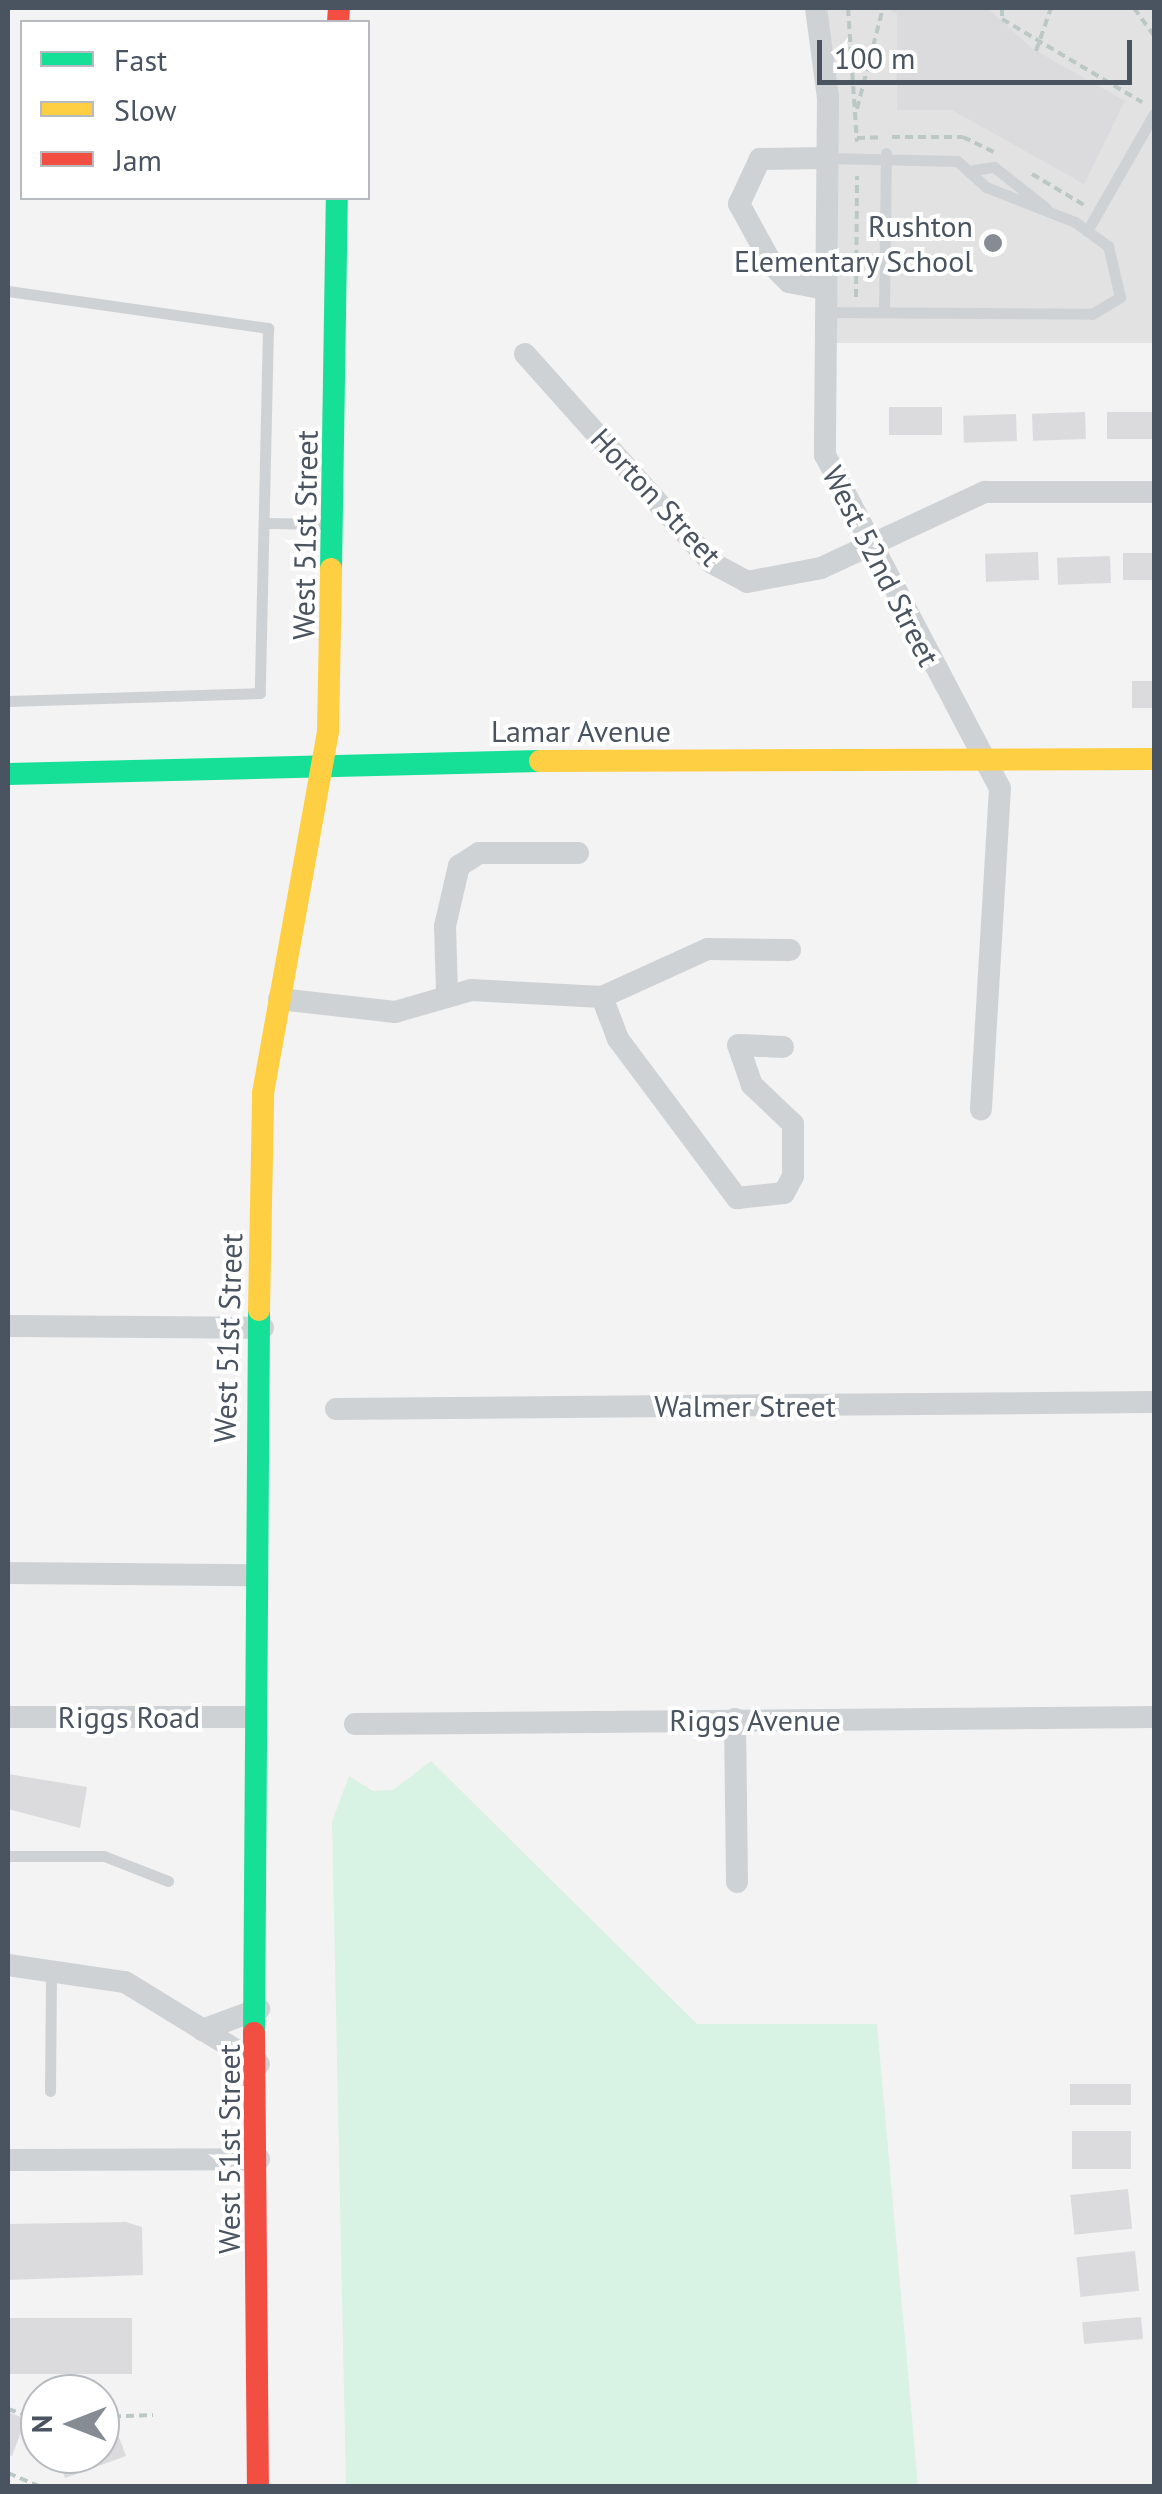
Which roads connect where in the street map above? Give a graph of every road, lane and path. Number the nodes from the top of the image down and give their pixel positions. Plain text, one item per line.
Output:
1 (816, 8) edge
2 (882, 8) edge
3 (1002, 8) edge
4 (1051, 8) edge
5 (1134, 8) edge
6 (1154, 36) edge
7 (1041, 42) junction
8 (1036, 51) dead end
9 (857, 109) dead end
10 (1154, 112) edge
11 (886, 154) junction
12 (827, 158) junction
13 (974, 170) junction
14 (337, 200) edge
15 (1046, 208) junction
16 (1087, 231) junction
17 (8, 292) edge
18 (825, 301) junction
19 (884, 312) junction
20 (525, 354) dead end
21 (1154, 492) edge
22 (267, 523) junction
23 (335, 524) junction
24 (867, 542) junction
25 (8, 701) edge
26 (1154, 759) edge
27 (983, 760) junction
28 (323, 763) junction
29 (8, 774) edge
30 (578, 853) dead end
31 (790, 950) dead end
32 (447, 993) junction
33 (602, 997) junction
34 (279, 1000) junction
35 (783, 1047) dead end
36 (981, 1109) dead end
37 (8, 1326) edge
38 (263, 1328) junction
39 (1154, 1402) edge
40 (336, 1409) dead end
41 (8, 1573) edge
42 (252, 1575) junction
43 (8, 1717) edge
44 (250, 1717) junction
45 (1154, 1717) edge
46 (735, 1720) junction
47 (355, 1724) dead end
48 (8, 1856) edge
49 (168, 1881) dead end
50 (736, 1882) dead end
51 (8, 1965) edge
52 (51, 1973) junction
53 (258, 2009) junction
54 (202, 2030) junction
55 (259, 2064) junction
56 (50, 2091) dead end
57 (259, 2159) junction
58 (8, 2160) edge
59 (152, 2415) dead end
60 (120, 2416) edge
61 (8, 2472) edge
62 (38, 2486) edge
63 (258, 2486) edge

1 - 12 street, West 52nd Street
2 - 9 path
3 - 7 path
4 - 7 path
5 - 6 path
7 - 8 path
7 - 10 path
10 - 16 lane
11 - 12 lane
11 - 13 lane
11 - 19 lane
12 - 18 street, West 52nd Street
12 - 18 street
13 - 15 lane
13 - 15 lane
14 - 23 street, West 51st Street
15 - 16 lane
16 - 19 lane
17 - 22 lane
18 - 19 lane
18 - 24 street, West 52nd Street
20 - 24 street, Horton Street
21 - 24 street, Horton Street
22 - 23 lane
22 - 25 lane
23 - 28 street, West 51st Street
24 - 27 street, West 52nd Street
26 - 27 street, Lamar Avenue
27 - 28 street, Lamar Avenue
27 - 36 street, West 52nd Street
28 - 29 street, Lamar Avenue
28 - 34 street, West 51st Street
30 - 32 street
31 - 33 street
32 - 33 street
32 - 34 street
33 - 35 street
34 - 38 street, West 51st Street
37 - 38 street
38 - 42 street, West 51st Street
39 - 40 street, Walmer Street
41 - 42 street
42 - 44 street, West 51st Street
43 - 44 street, Riggs Road
44 - 53 street, West 51st Street
45 - 46 street, Riggs Avenue
46 - 47 street, Riggs Avenue
46 - 50 street
48 - 49 lane
51 - 52 street
52 - 54 street
52 - 56 lane
53 - 54 street
53 - 55 street, West 51st Street
54 - 55 street
55 - 57 street, West 51st Street
57 - 58 street
57 - 63 street, West 51st Street
59 - 60 path
61 - 62 path

